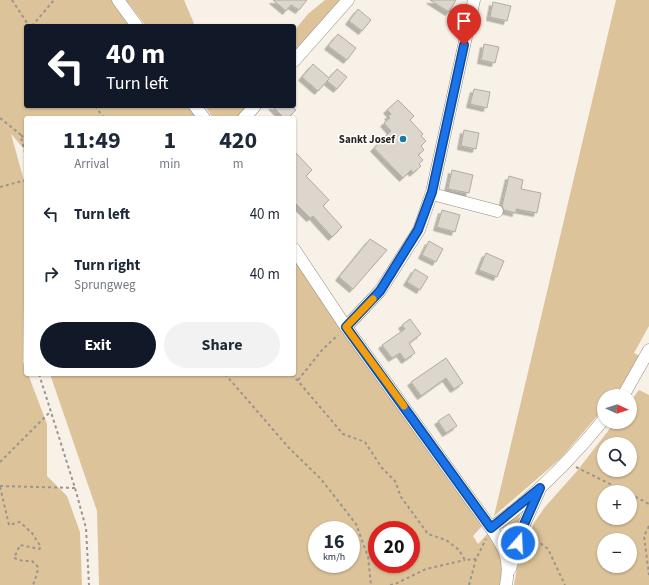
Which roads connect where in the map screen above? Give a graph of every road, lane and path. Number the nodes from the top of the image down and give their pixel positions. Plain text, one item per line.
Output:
1 (12, 0) edge
2 (54, 0) edge
3 (118, 0) edge
4 (348, 0) edge
5 (474, 0) edge
6 (27, 24) edge
7 (34, 24) edge
8 (136, 24) edge
9 (296, 59) edge
10 (253, 108) edge
11 (246, 116) edge
12 (0, 118) edge
13 (20, 134) junction
14 (24, 138) edge
15 (24, 149) edge
16 (24, 181) edge
17 (0, 187) edge
18 (432, 194) junction
19 (497, 211) dead end
20 (296, 252) edge
21 (346, 327) junction
22 (649, 350) edge
23 (39, 376) edge
24 (227, 376) edge
25 (294, 376) edge
26 (298, 380) junction
27 (627, 389) edge
28 (51, 411) junction
29 (597, 427) edge
30 (0, 462) edge
31 (566, 462) junction
32 (612, 485) edge
33 (0, 486) edge
34 (75, 488) junction
35 (540, 488) junction
36 (637, 498) edge
37 (649, 504) edge
38 (649, 526) edge
39 (522, 529) junction
40 (492, 530) junction
41 (476, 559) junction
42 (465, 560) junction
43 (649, 575) edge
44 (507, 579) edge
45 (33, 585) edge
46 (89, 585) edge
47 (371, 585) edge
48 (390, 585) edge
49 (469, 585) edge
50 (565, 585) edge

1 - 6 path
2 - 7 path
3 - 8 street
4 - 9 street
5 - 18 street
10 - 11 street
12 - 13 path
13 - 14 path
13 - 15 path
16 - 17 path
18 - 19 street
18 - 21 street
20 - 21 street
21 - 26 path
21 - 40 street
22 - 27 street
23 - 28 path
24 - 47 path
25 - 26 path
26 - 42 path
28 - 30 path
28 - 34 path
29 - 31 street
31 - 32 path
31 - 35 street
33 - 34 path
33 - 45 path
34 - 46 path
35 - 39 street
35 - 40 street
36 - 37 path
38 - 43 path
39 - 44 street
39 - 50 path
40 - 41 path
40 - 44 street
41 - 42 path
41 - 49 path
42 - 48 path

